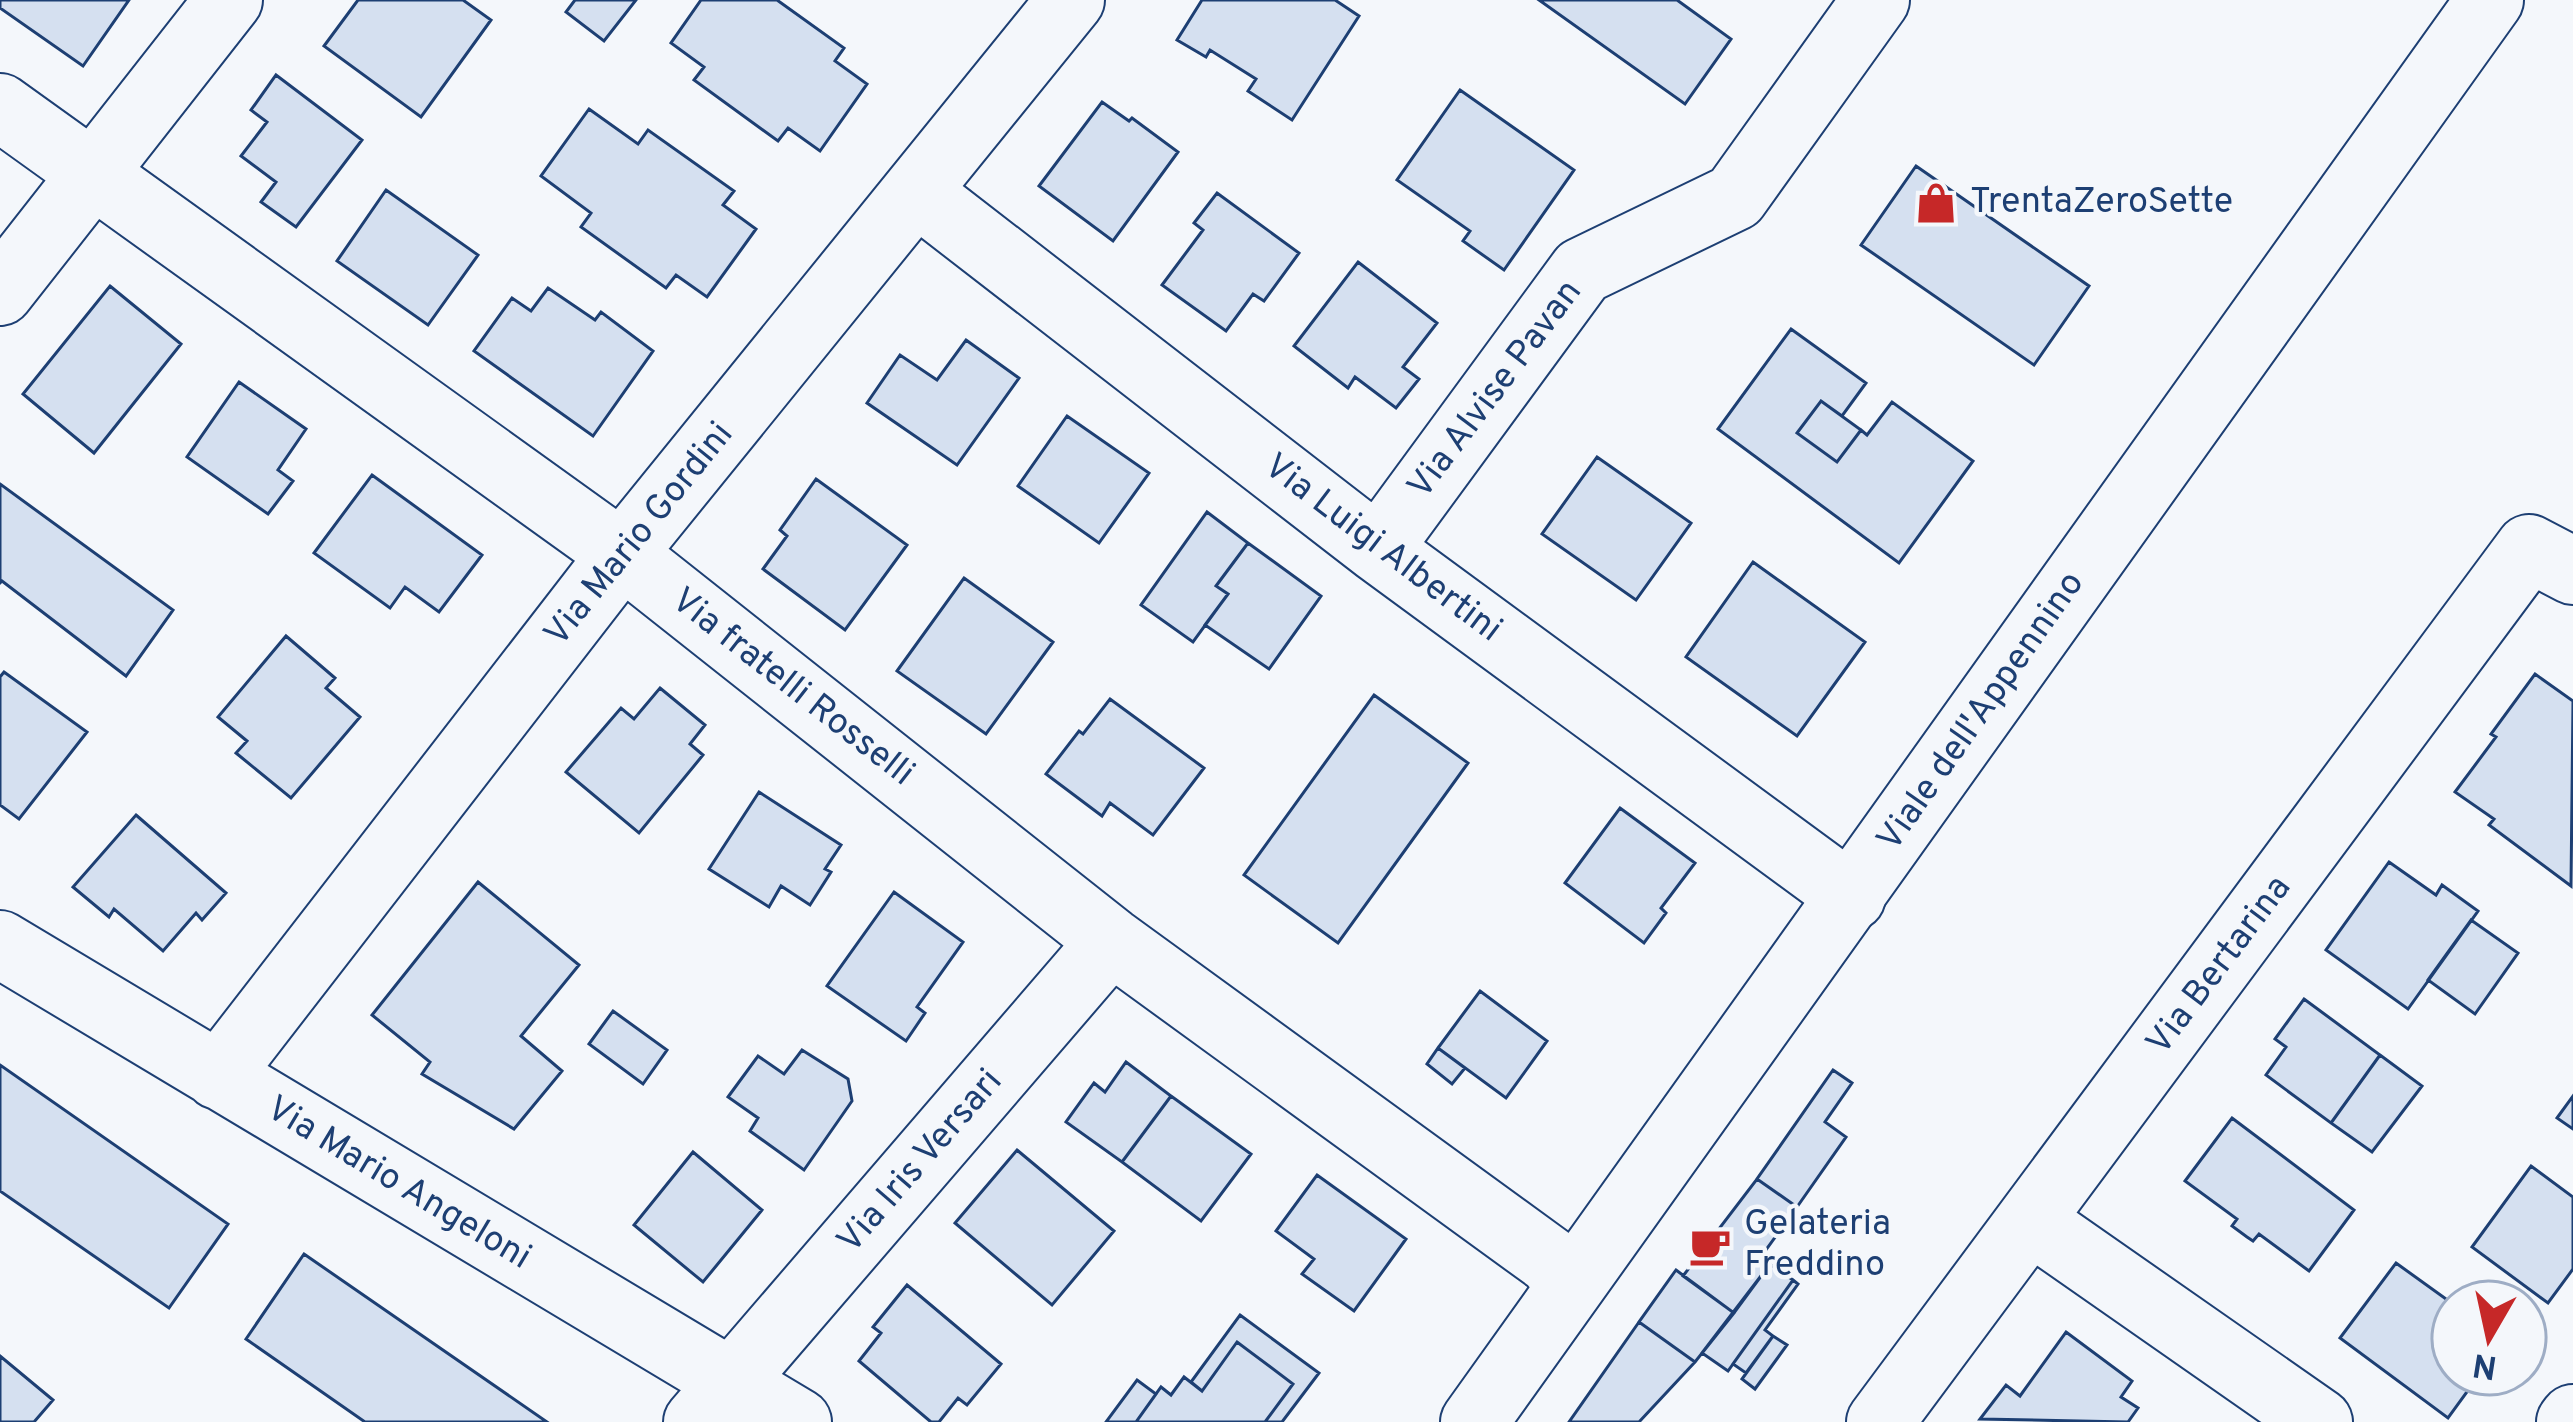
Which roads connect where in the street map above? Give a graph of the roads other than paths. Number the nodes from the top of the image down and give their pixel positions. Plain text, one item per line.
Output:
1 (230, 0) edge
2 (1071, 0) edge
3 (1876, 0) edge
4 (2489, 0) edge
5 (0, 107) edge
6 (94, 171) junction
7 (918, 194) junction
8 (0, 292) edge
9 (1378, 549) junction
10 (622, 554) junction
11 (2573, 571) edge
12 (1852, 897) junction
13 (1111, 941) junction
14 (0, 944) edge
15 (218, 1076) junction
16 (2031, 1221) junction
17 (1570, 1285) junction
18 (715, 1402) edge
19 (798, 1422) edge
20 (1474, 1422) edge
21 (1880, 1422) edge
22 (2319, 1422) edge

1 - 6 street
2 - 7 street, Via Mario Gordini
3 - 9 street, Via Alvise Pavan
4 - 12 street, Viale dell'Appennino
5 - 6 street, Via fratelli Rosselli
6 - 8 street
6 - 10 street, Via fratelli Rosselli
7 - 9 street, Via Luigi Albertini
7 - 10 street, Via Mario Gordini
9 - 12 street, Via Luigi Albertini
10 - 13 street, Via fratelli Rosselli
10 - 15 street, Via Mario Gordini
11 - 16 street, Via Bertarina
12 - 17 street, Viale dell'Appennino
13 - 17 street, Via fratelli Rosselli
13 - 18 street, Via Iris Versari
14 - 15 street, Via Mario Angeloni
15 - 18 street, Via Mario Angeloni
16 - 21 street, Via Bertarina
16 - 22 street
17 - 20 street, Viale dell'Appennino
18 - 19 street, Via Mario Angeloni

